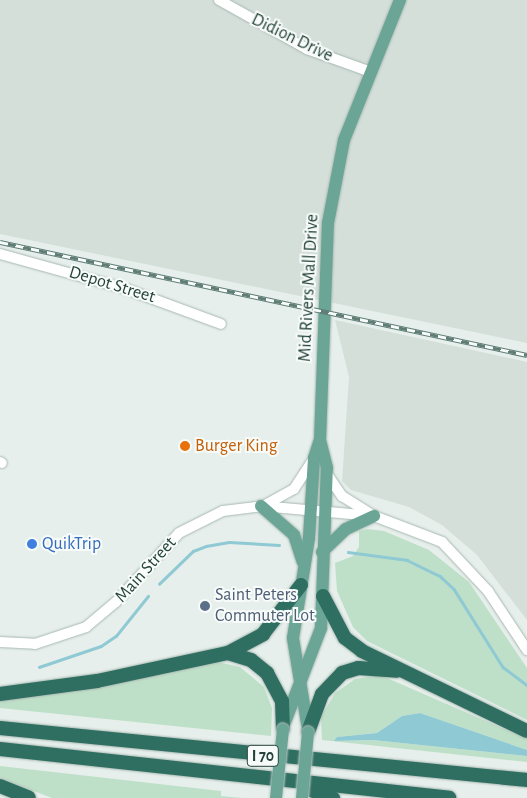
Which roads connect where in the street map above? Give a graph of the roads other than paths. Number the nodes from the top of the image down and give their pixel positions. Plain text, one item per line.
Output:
1 (219, 0) edge
2 (400, 0) edge
3 (368, 72) junction
4 (0, 254) edge
5 (221, 324) dead end
6 (320, 440) junction
7 (314, 458) junction
8 (326, 474) junction
9 (261, 506) junction
10 (312, 509) junction
11 (326, 510) junction
12 (374, 516) junction
13 (322, 552) junction
14 (305, 568) junction
15 (301, 585) junction
16 (322, 596) junction
17 (0, 642) edge
18 (527, 650) edge
19 (228, 652) junction
20 (402, 672) junction
21 (302, 678) junction
22 (0, 694) edge
23 (0, 728) edge
24 (283, 729) junction
25 (527, 731) edge
26 (308, 732) junction
27 (0, 750) edge
28 (283, 780) junction
29 (527, 780) edge
30 (0, 786) edge
31 (29, 798) edge
32 (276, 798) edge
33 (302, 798) edge
34 (333, 798) edge
35 (449, 798) edge

1 - 3 street, Didion Drive
2 - 3 main road, Mid Rivers Mall Drive
3 - 6 main road, Mid Rivers Mall Drive
4 - 5 street, Depot Street
6 - 7 main road, Mid Rivers Mall Drive
6 - 8 main road, Mid Rivers Mall Drive
7 - 9 street
7 - 10 main road, Mid Rivers Mall Drive
8 - 11 main road, Mid Rivers Mall Drive
8 - 12 street
9 - 10 street, Main Street
9 - 14 main road
9 - 17 street, Main Street
10 - 11 street, Main Street
10 - 14 main road, Mid Rivers Mall Drive
11 - 12 street, Main Street
11 - 13 main road, Mid Rivers Mall Drive
12 - 13 main road
12 - 18 street
13 - 16 main road, Mid Rivers Mall Drive
14 - 15 main road, Mid Rivers Mall Drive
15 - 19 highway
15 - 21 main road, Mid Rivers Mall Drive
16 - 20 highway
16 - 21 main road, Mid Rivers Mall Drive
19 - 22 highway
19 - 24 highway
20 - 25 highway
20 - 26 highway
21 - 24 main road, Mid Rivers Mall Drive
21 - 26 main road, Mid Rivers Mall Drive
23 - 29 highway, I 70
24 - 32 main road, Mid Rivers Mall Drive, bridge
26 - 33 main road, Mid Rivers Mall Drive, bridge
27 - 28 highway, I 70
28 - 34 highway
28 - 35 highway, I 70
30 - 31 highway

